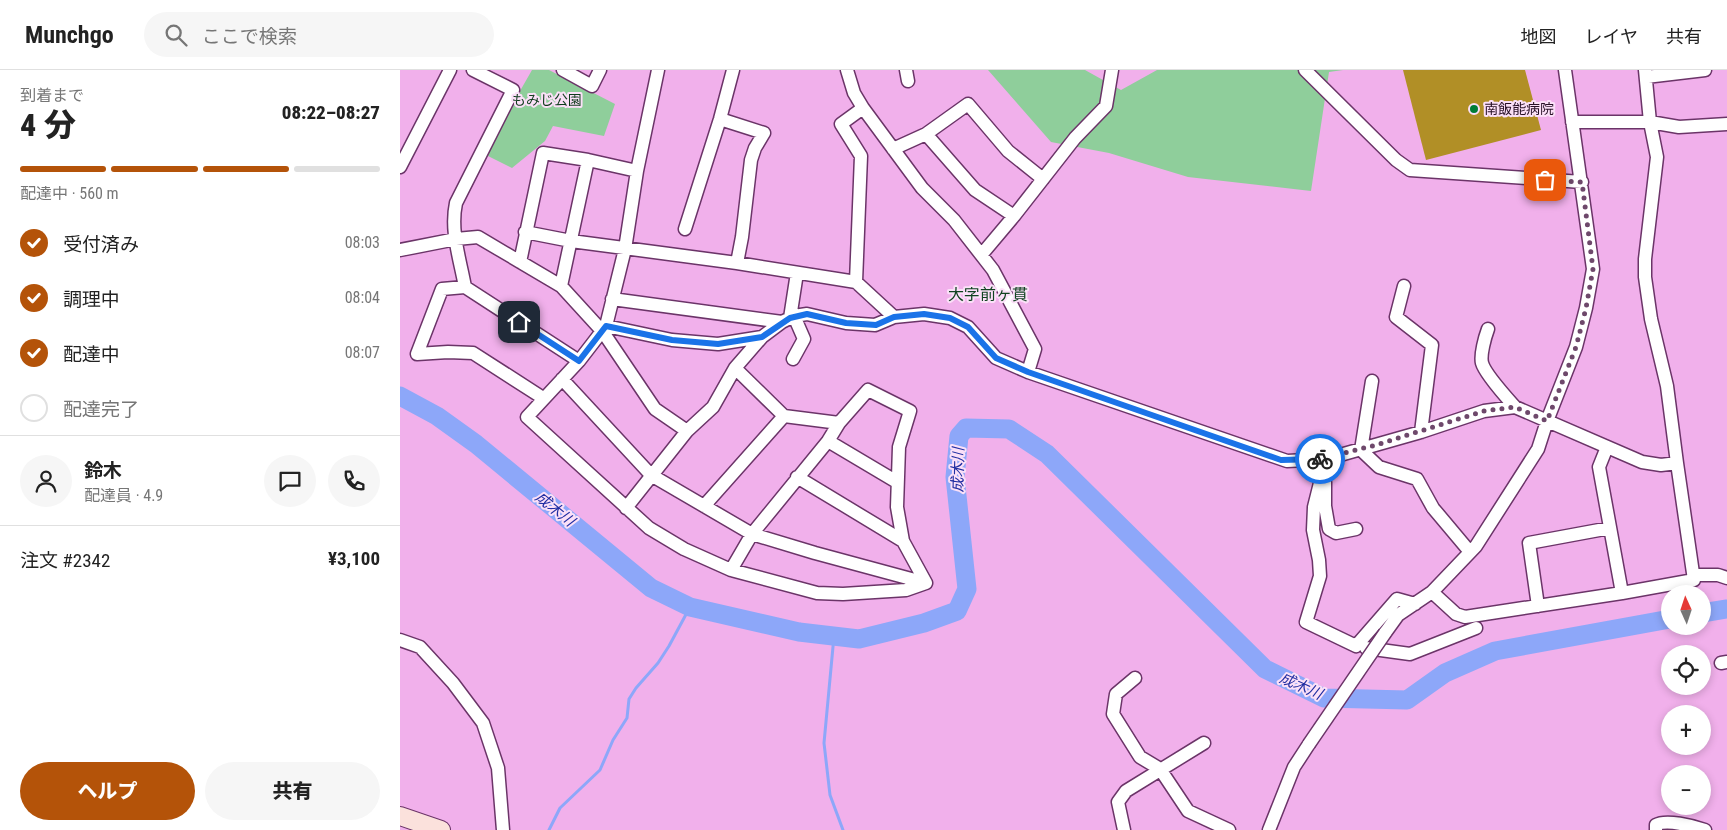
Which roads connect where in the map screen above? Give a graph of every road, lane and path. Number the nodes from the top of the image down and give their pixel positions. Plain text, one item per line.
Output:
1 (450, 70) edge
2 (473, 70) edge
3 (563, 70) edge
4 (600, 70) edge
5 (658, 70) edge
6 (733, 70) edge
7 (847, 70) edge
8 (1112, 70) edge
9 (1305, 70) edge
10 (1565, 70) edge
11 (1704, 70) edge
12 (1646, 73) edge
13 (863, 108) junction
14 (720, 119) junction
15 (1572, 122) junction
16 (1650, 122) junction
17 (1727, 124) edge
18 (926, 134) junction
19 (893, 149) junction
20 (588, 160) junction
21 (400, 167) edge
22 (637, 171) junction
23 (1043, 179) junction
24 (1582, 182) junction
25 (1014, 216) junction
26 (685, 229) dead end
27 (526, 232) junction
28 (456, 239) junction
29 (571, 241) junction
30 (625, 249) junction
31 (400, 250) edge
32 (982, 254) junction
33 (520, 262) junction
34 (737, 263) junction
35 (798, 273) junction
36 (856, 282) junction
37 (466, 286) junction
38 (561, 286) junction
39 (1404, 286) dead end
40 (612, 299) junction
41 (894, 317) junction
42 (789, 319) junction
43 (604, 329) junction
44 (1488, 329) dead end
45 (762, 337) junction
46 (793, 359) dead end
47 (579, 361) junction
48 (735, 368) junction
49 (1028, 372) junction
50 (562, 379) junction
51 (1372, 381) dead end
52 (543, 398) junction
53 (1515, 407) junction
54 (784, 416) junction
55 (1547, 421) junction
56 (839, 423) junction
57 (687, 431) junction
58 (1421, 432) junction
59 (828, 441) junction
60 (1607, 447) junction
61 (1361, 450) junction
62 (1326, 459) junction
63 (1676, 463) junction
64 (651, 475) junction
65 (797, 477) junction
66 (897, 482) junction
67 (704, 506) junction
68 (626, 508) junction
69 (1610, 528) junction
70 (1356, 529) dead end
71 (752, 534) junction
72 (903, 541) junction
73 (1470, 552) junction
74 (731, 570) junction
75 (1693, 575) junction
76 (1727, 578) edge
77 (926, 583) junction
78 (1432, 592) junction
79 (1622, 593) junction
80 (1415, 604) junction
81 (1538, 606) junction
82 (1476, 628) dead end
83 (400, 640) edge
84 (1356, 646) junction
85 (1135, 678) dead end
86 (1204, 744) dead end
87 (1160, 769) junction
88 (400, 816) edge
89 (441, 830) edge
90 (503, 830) edge
91 (1124, 830) edge
92 (1229, 830) edge
93 (1269, 830) edge
94 (1656, 830) edge
95 (1705, 830) edge

1 - 21 street
2 - 28 street
3 - 4 street
5 - 22 street
6 - 14 street
7 - 13 street
8 - 23 street
9 - 24 street
10 - 15 street
11 - 12 street
12 - 16 street
13 - 19 street
13 - 36 street
14 - 26 street
14 - 34 street
15 - 16 street
15 - 24 street
16 - 17 street
16 - 63 street
18 - 19 street
18 - 23 street
18 - 25 street
19 - 32 street
20 - 22 street
20 - 27 street
20 - 29 street
22 - 30 street
23 - 25 street
24 - 55 street
25 - 32 street
27 - 29 street
27 - 33 street
28 - 31 street
28 - 33 street
28 - 37 street
29 - 30 street
29 - 38 street
30 - 34 street
30 - 40 street
32 - 49 street
33 - 38 street
34 - 35 street
35 - 36 street
35 - 42 street
36 - 41 street
37 - 47 street
37 - 52 street
38 - 43 street
39 - 58 street
40 - 42 street
40 - 43 street
41 - 42 street
41 - 49 street
42 - 45 street
42 - 46 street
43 - 45 street
43 - 47 street
43 - 57 street
44 - 53 street
45 - 48 street
47 - 50 street
48 - 54 street
48 - 57 street
49 - 62 street
50 - 52 street
50 - 64 street
51 - 61 street
52 - 68 street
53 - 55 street
53 - 58 street
54 - 56 street
54 - 67 street
55 - 60 street
55 - 73 street
56 - 59 street
56 - 66 street
57 - 64 street
58 - 61 street
59 - 65 street
59 - 66 street
60 - 63 street
60 - 69 street
61 - 62 street
61 - 73 street
62 - 70 street
62 - 84 street
63 - 75 street
64 - 67 street
64 - 68 street
65 - 71 street
65 - 72 street
66 - 72 street
67 - 71 street
68 - 74 street
69 - 79 street
69 - 81 street
71 - 74 street
71 - 77 street
72 - 77 street
73 - 78 street
74 - 77 street
75 - 76 street
75 - 79 street
78 - 80 street
78 - 81 street
79 - 81 street
80 - 84 street
80 - 93 street, bridge
82 - 84 street
83 - 90 street
85 - 87 street
86 - 87 street
87 - 91 street
87 - 92 street
88 - 89 main road
94 - 95 street

